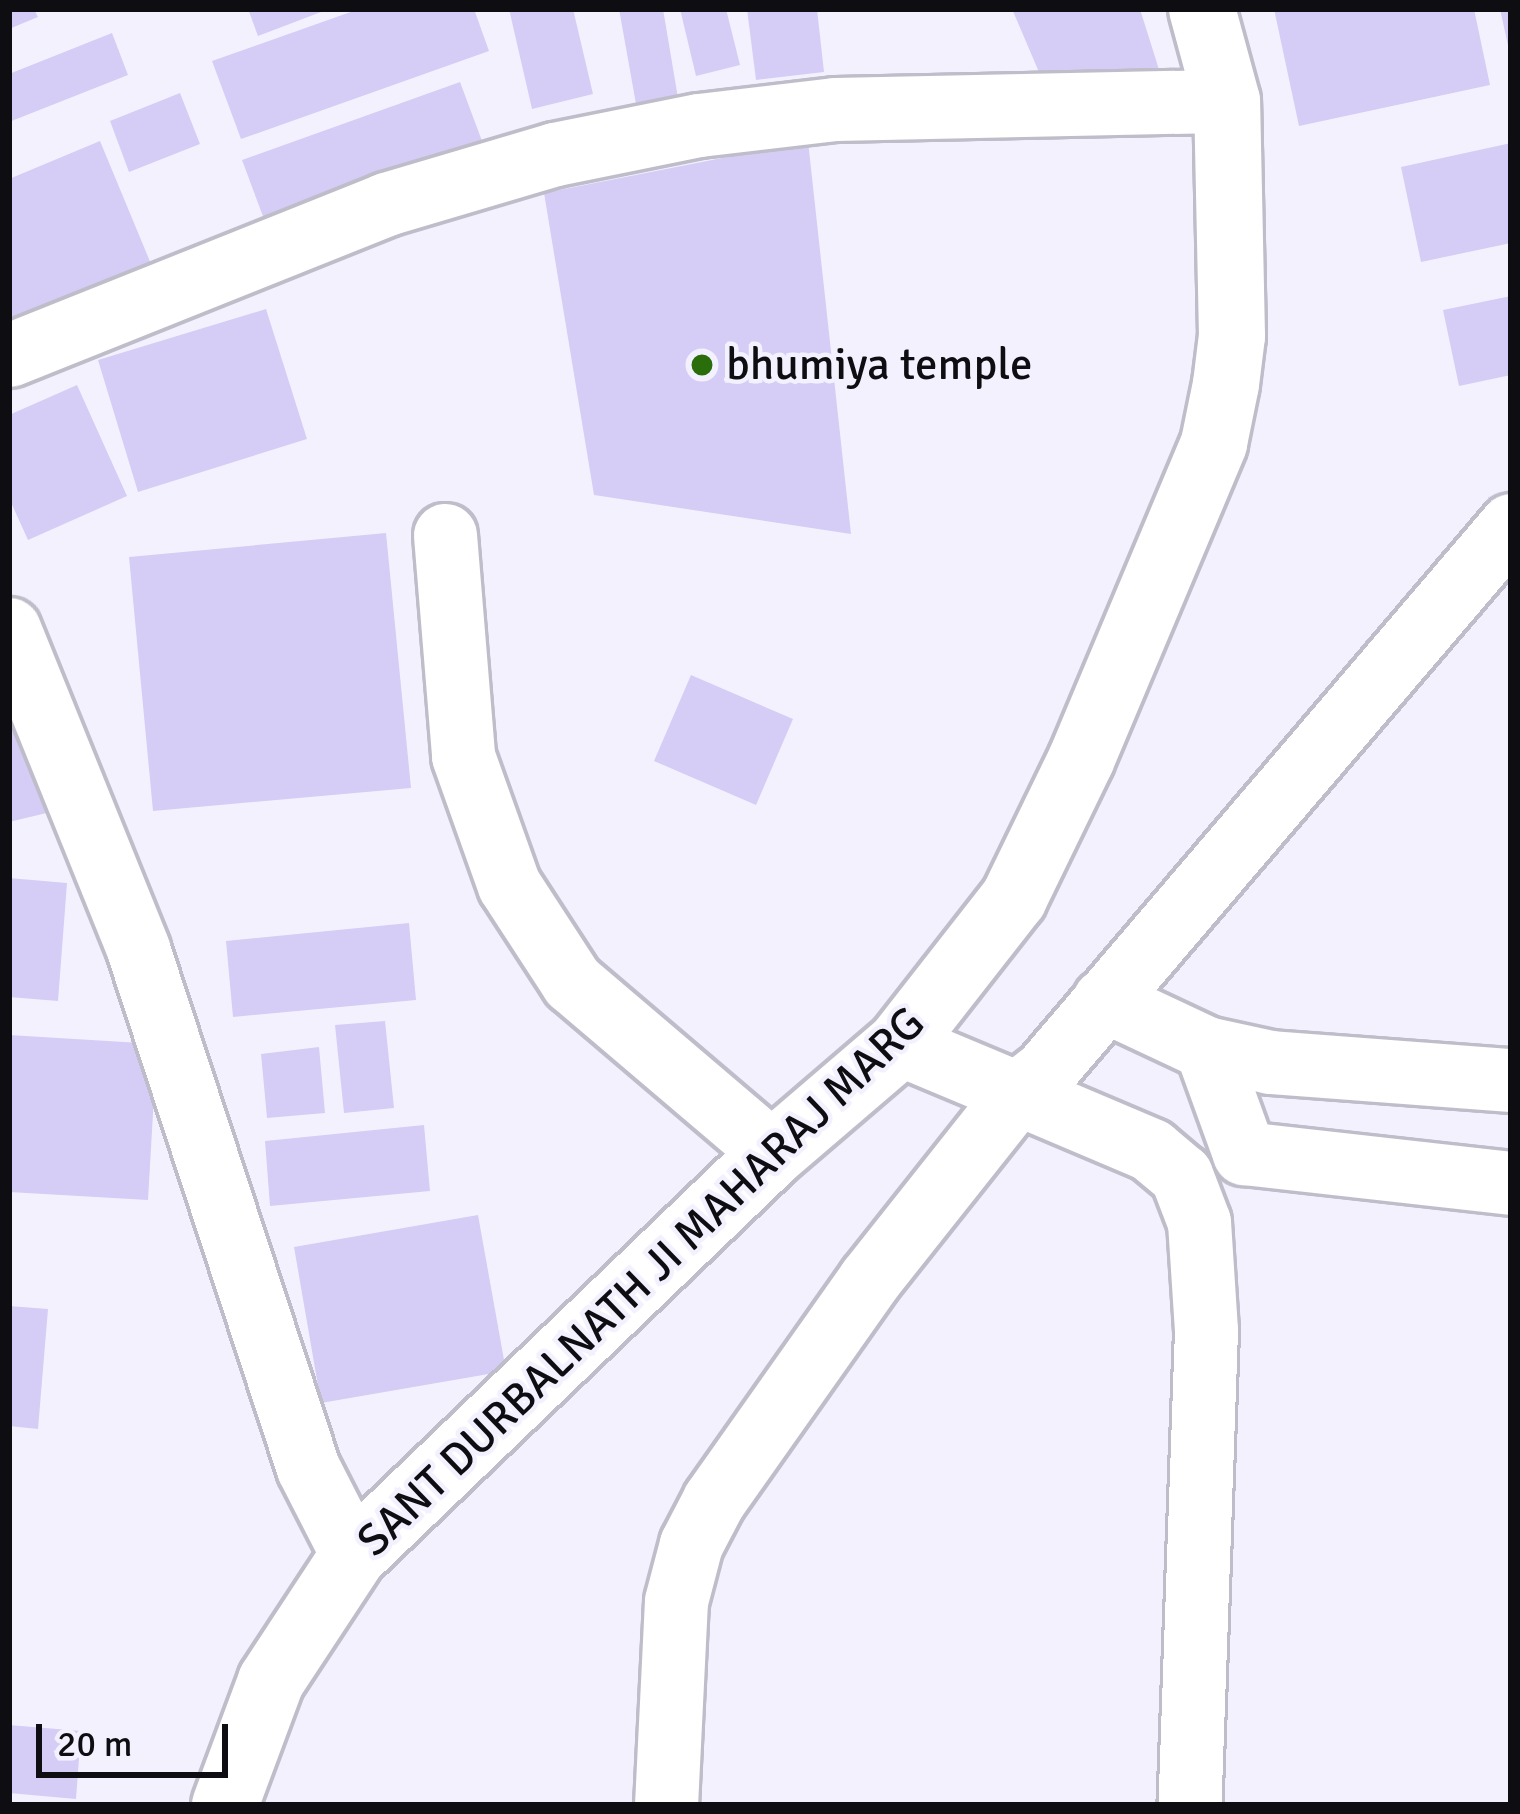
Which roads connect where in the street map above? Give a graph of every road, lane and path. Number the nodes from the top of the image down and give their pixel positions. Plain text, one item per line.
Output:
1 (1202, 9) edge
2 (1227, 101) junction
3 (9, 355) edge
4 (1511, 525) edge
5 (445, 535) dead end
6 (9, 629) edge
7 (1104, 1000) junction
8 (900, 1044) junction
9 (1206, 1048) junction
10 (1511, 1080) edge
11 (1017, 1093) junction
12 (772, 1153) junction
13 (1511, 1183) edge
14 (353, 1556) junction
15 (226, 1805) edge
16 (666, 1805) edge
17 (1189, 1805) edge

1 - 2 street, SANT DURBALNATH JI MAHARAJ MARG
2 - 3 street
2 - 8 street, SANT DURBALNATH JI MAHARAJ MARG
4 - 7 street
5 - 12 street
6 - 14 street
7 - 9 street
7 - 11 street
8 - 11 street
8 - 12 street, SANT DURBALNATH JI MAHARAJ MARG
9 - 10 street
9 - 13 street
11 - 16 street
11 - 17 street
12 - 14 street, SANT DURBALNATH JI MAHARAJ MARG
14 - 15 street, SANT DURBALNATH JI MAHARAJ MARG

